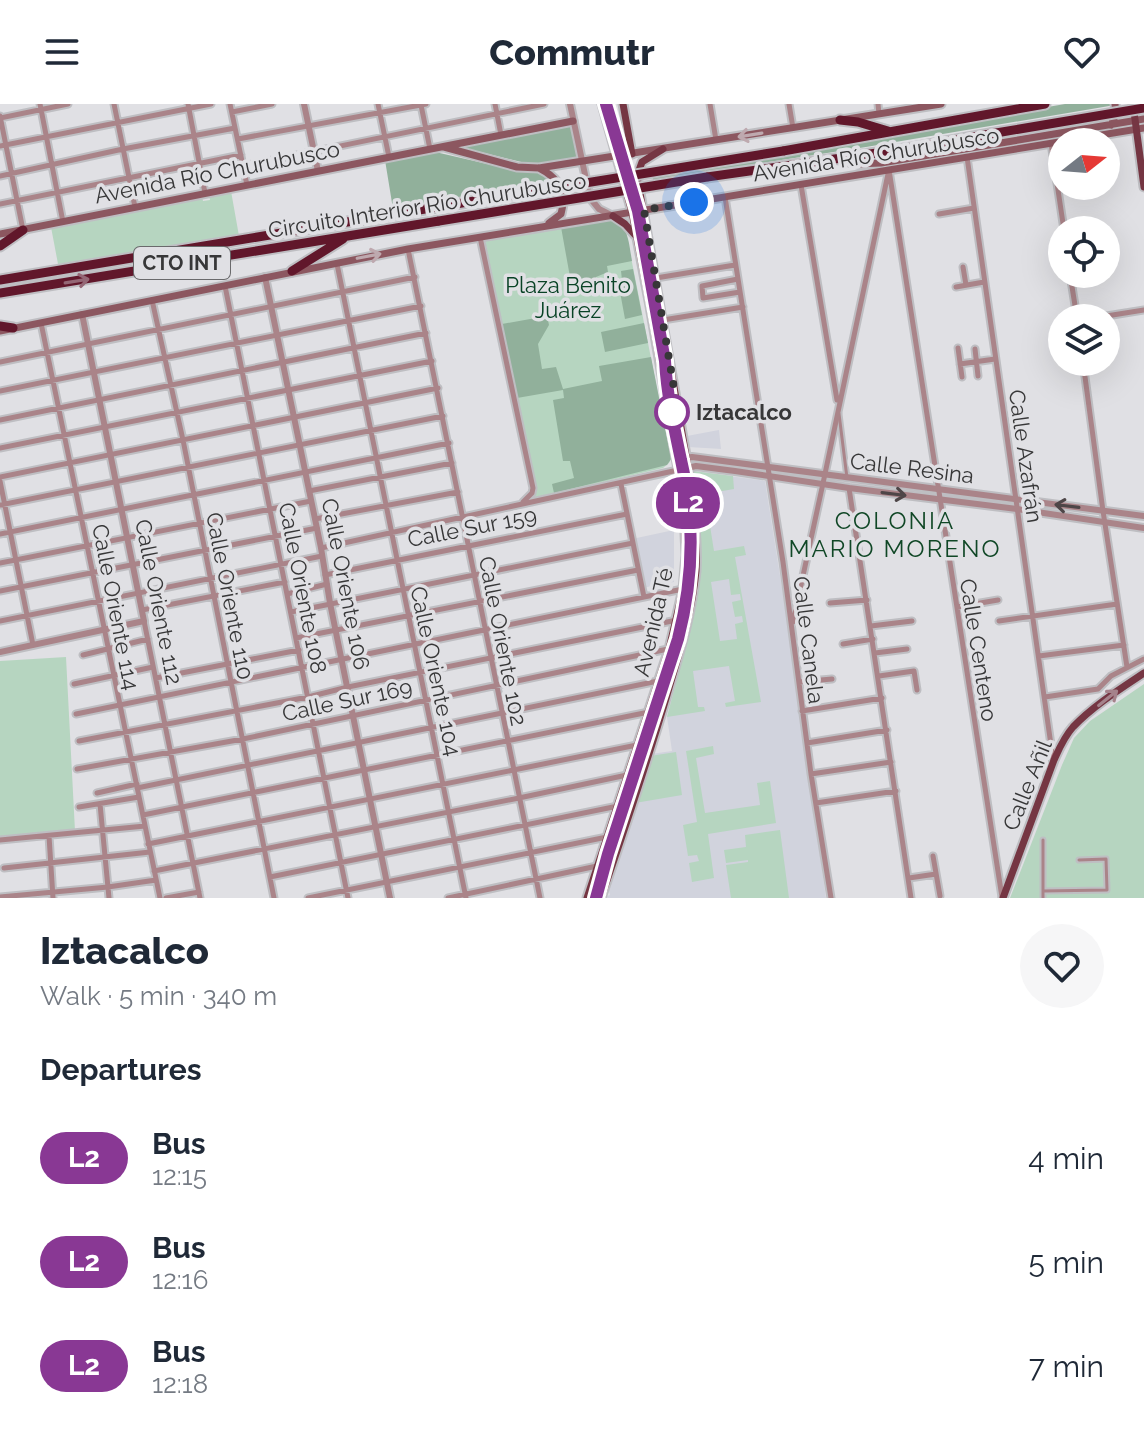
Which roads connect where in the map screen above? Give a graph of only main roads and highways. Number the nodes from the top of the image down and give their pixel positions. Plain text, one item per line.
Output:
1 (602, 104) edge
2 (623, 104) edge
3 (941, 104) edge
4 (1045, 104) edge
5 (1115, 104) edge
6 (1133, 104) edge
7 (899, 108) edge
8 (1144, 108) edge
9 (840, 120) junction
10 (573, 121) road end
11 (1140, 124) edge
12 (1111, 125) junction
13 (891, 132) junction
14 (1027, 138) junction
15 (1047, 144) junction
16 (442, 146) junction
17 (663, 149) junction
18 (632, 154) junction
19 (615, 157) junction
20 (829, 159) junction
21 (539, 168) junction
22 (1144, 187) edge
23 (644, 210) junction
24 (632, 212) junction
25 (613, 216) junction
26 (540, 227) junction
27 (23, 230) junction
28 (0, 234) edge
29 (352, 235) junction
30 (636, 236) junction
31 (0, 246) edge
32 (292, 271) junction
33 (0, 280) edge
34 (0, 293) edge
35 (13, 328) joint
36 (0, 329) edge
37 (1144, 673) edge
38 (587, 898) edge
39 (601, 898) edge
40 (1002, 898) edge

1 - 19 main road, Avenida Té
2 - 18 main road
3 - 7 main road, Avenida Río Churubusco
4 - 13 highway, Circuito Interior Río Churubusco / CTO INT
5 - 12 main road
6 - 11 main road
7 - 9 main road, Avenida Río Churubusco
8 - 20 highway, Circuito Interior Río Churubusco / CTO INT, bridge
9 - 13 highway
9 -> 17 main road, Avenida Río Churubusco
10 - 16 main road, Avenida Río Churubusco
11 - 12 main road, CTO INT
11 - 15 main road, Avenida Río Churubusco / CTO INT
11 - 22 main road
12 - 14 main road, CTO INT
13 - 33 highway, Circuito Interior Río Churubusco / CTO INT, bridge
14 - 15 main road
14 - 20 main road, CTO INT
15 - 23 main road, Avenida Río Churubusco / CTO INT
16 - 21 main road, Avenida Río Churubusco
16 - 27 main road, Avenida Río Churubusco
17 - 18 main road, Avenida Río Churubusco
17 - 23 main road, Avenida Té
18 - 19 main road, Avenida Río Churubusco
19 - 21 main road, Avenida Río Churubusco
19 - 24 main road, Avenida Té
20 - 29 highway, Circuito Interior Río Churubusco / CTO INT, bridge
21 - 26 main road
23 - 24 main road, Avenida Río Churubusco / CTO INT
23 - 39 main road, Avenida Té
24 - 25 main road, Avenida Río Churubusco / CTO INT
24 - 30 main road, Avenida Té
25 - 26 main road, Avenida Río Churubusco / CTO INT
25 - 30 main road
32 -> 26 main road, Avenida Río Churubusco / CTO INT
27 - 28 main road, Avenida Río Churubusco
27 - 31 highway
29 - 32 highway
34 -> 29 highway, Circuito Interior Río Churubusco / CTO INT
30 - 38 main road, Avenida Té
32 - 35 main road, Avenida Río Churubusco / CTO INT
35 - 36 highway
40 -> 37 main road, Calle Añil

